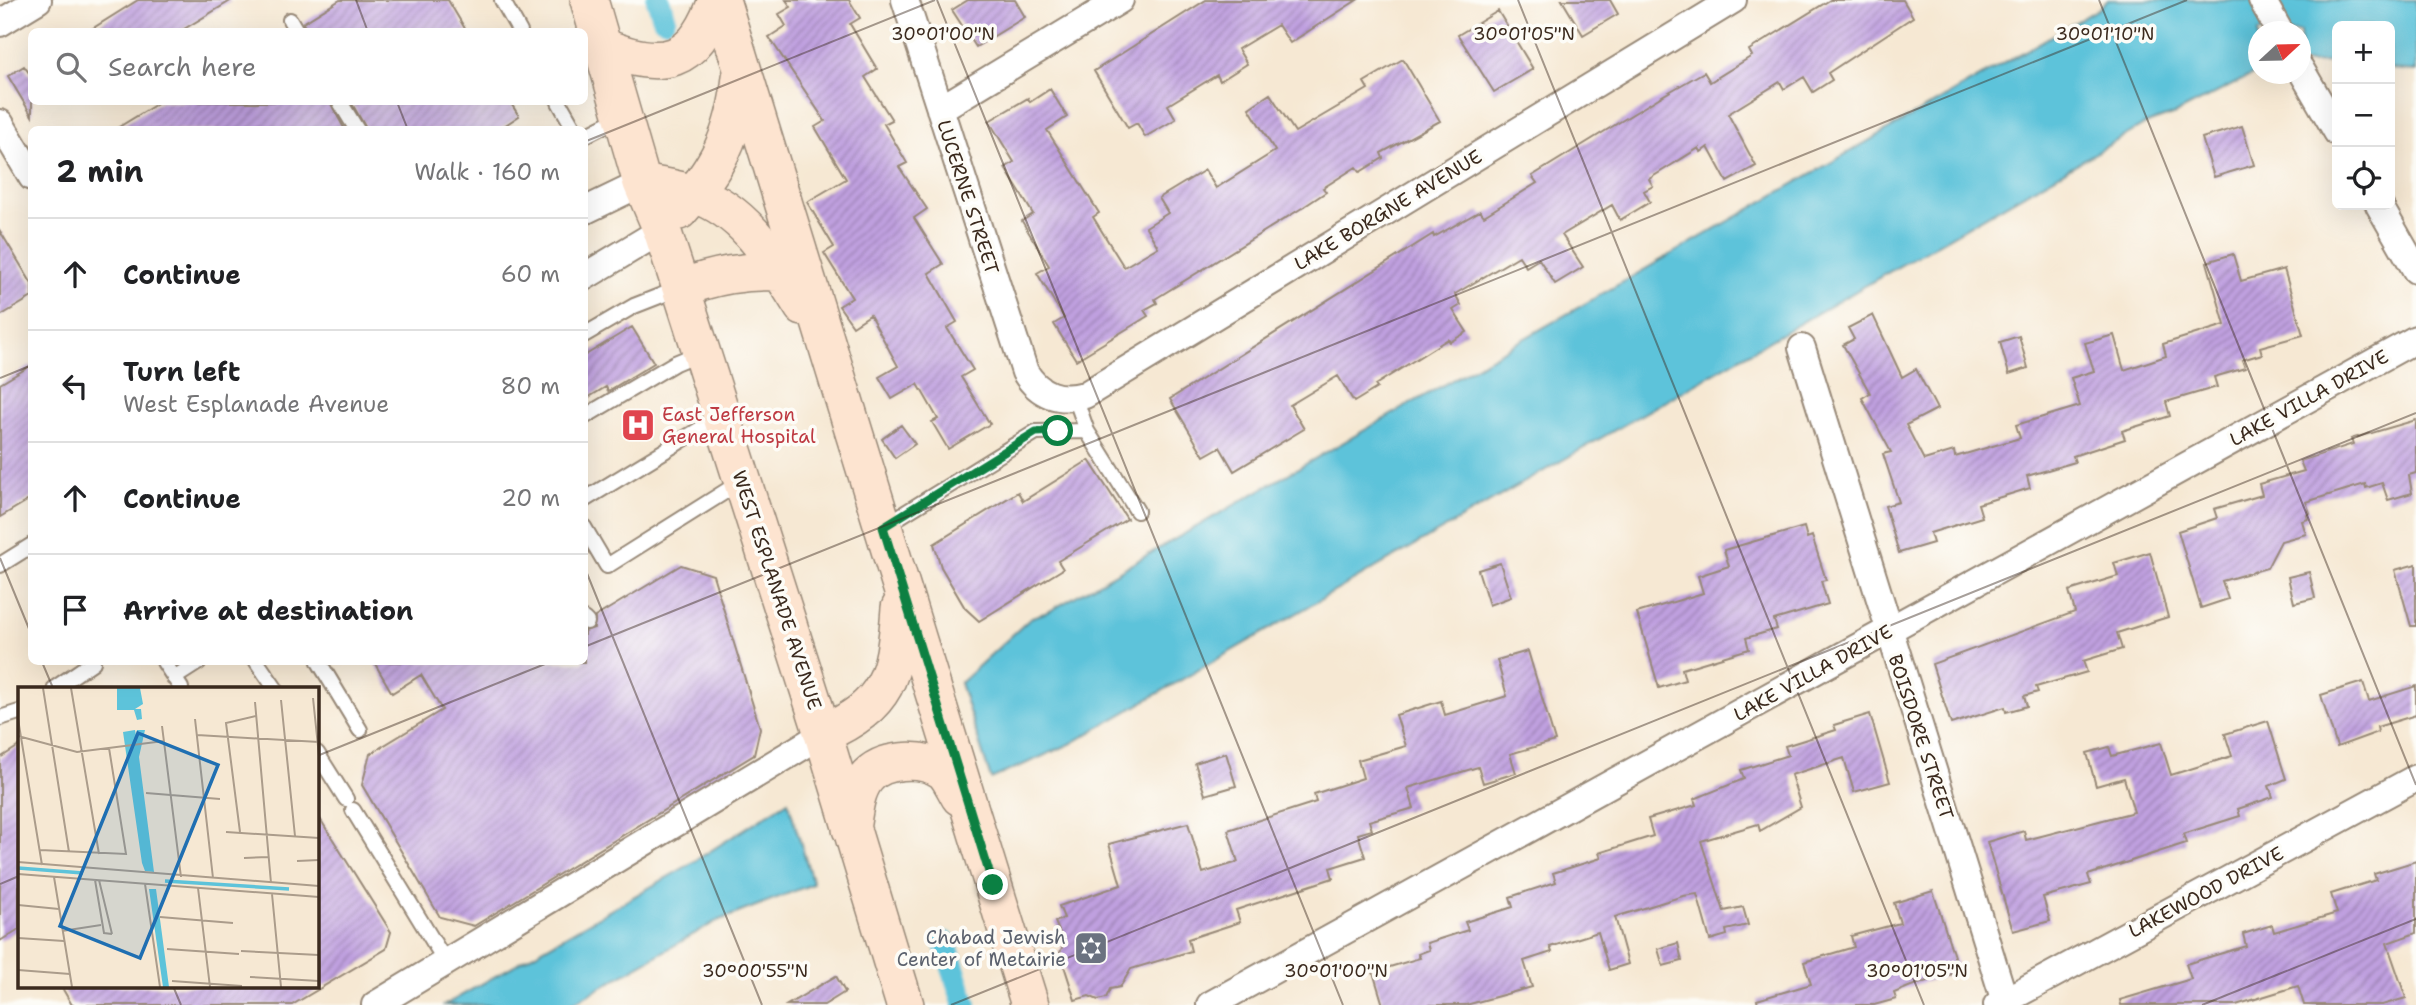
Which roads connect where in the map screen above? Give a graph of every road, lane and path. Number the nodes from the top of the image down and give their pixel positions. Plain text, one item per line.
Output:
1 (38, 0) edge
2 (502, 0) edge
3 (589, 0) edge
4 (719, 0) edge
5 (905, 0) edge
6 (1120, 0) edge
7 (1733, 0) edge
8 (2262, 0) edge
9 (2274, 21) edge
10 (0, 23) edge
11 (518, 28) edge
12 (603, 47) junction
13 (742, 67) junction
14 (2310, 84) edge
15 (342, 105) edge
16 (561, 105) edge
17 (940, 109) junction
18 (623, 116) junction
19 (0, 123) edge
20 (2332, 123) edge
21 (355, 126) edge
22 (573, 126) edge
23 (588, 134) edge
24 (28, 170) edge
25 (642, 183) junction
26 (695, 194) junction
27 (588, 209) edge
28 (2382, 210) edge
29 (662, 230) junction
30 (2416, 270) edge
31 (780, 272) junction
32 (588, 275) edge
33 (681, 288) junction
34 (588, 333) edge
35 (2416, 339) edge
36 (828, 347) junction
37 (1802, 348) dead end
38 (701, 352) junction
39 (1075, 397) junction
40 (588, 415) edge
41 (721, 416) junction
42 (1087, 431) junction
43 (742, 481) junction
44 (588, 498) edge
45 (1137, 511) dead end
46 (883, 527) junction
47 (588, 534) edge
48 (28, 548) edge
49 (0, 565) edge
50 (902, 586) junction
51 (1888, 632) junction
52 (89, 665) edge
53 (166, 665) edge
54 (196, 665) edge
55 (259, 665) edge
56 (321, 665) edge
57 (178, 683) edge
58 (56, 687) edge
59 (274, 687) edge
60 (18, 712) edge
61 (0, 718) edge
62 (360, 730) dead end
63 (823, 734) junction
64 (318, 755) edge
65 (2416, 778) edge
66 (967, 806) junction
67 (856, 845) junction
68 (447, 964) junction
69 (2003, 1004) edge
70 (375, 1005) edge
71 (905, 1005) edge
72 (1030, 1005) edge
73 (1210, 1005) edge

1 - 10 street
2 - 11 lane
3 - 12 main road, WEST ESPLANADE AVENUE
4 - 12 main road
4 - 13 main road
5 - 17 street, LUCERNE STREET
6 - 17 street
7 - 39 street, LAKE BORGNE AVENUE
8 - 9 street
12 - 18 main road, WEST ESPLANADE AVENUE
13 - 26 main road
13 - 36 main road
14 - 20 street
15 - 21 lane
16 - 22 lane
17 - 39 street, LUCERNE STREET
18 - 23 lane
18 - 25 main road, WEST ESPLANADE AVENUE
19 - 24 street
25 - 26 main road
25 - 27 street
25 - 29 main road, WEST ESPLANADE AVENUE
26 - 29 main road
26 - 31 main road
28 - 30 street
29 - 32 street
29 - 33 main road, WEST ESPLANADE AVENUE
31 - 33 main road
31 - 36 main road
33 - 34 lane
33 - 38 main road, WEST ESPLANADE AVENUE
35 - 51 street, LAKE VILLA DRIVE
36 - 46 main road
37 - 51 street, BOISDORE STREET
38 - 40 lane
38 - 41 main road, WEST ESPLANADE AVENUE
39 - 42 lane
41 - 43 main road, WEST ESPLANADE AVENUE
41 - 44 lane
42 - 45 lane
42 - 46 lane
43 - 47 lane
43 - 63 main road, WEST ESPLANADE AVENUE
46 - 50 main road
48 - 49 lane
50 - 63 main road
50 - 66 main road
51 - 69 street, BOISDORE STREET
51 - 73 street, LAKE VILLA DRIVE
52 - 58 lane
53 - 57 lane
54 - 57 lane
55 - 59 lane
56 - 62 lane
60 - 61 lane
63 - 67 main road, WEST ESPLANADE AVENUE
63 - 68 street
64 - 68 lane
65 - 69 street, LAKEWOOD DRIVE
66 - 67 main road
66 - 72 main road
67 - 71 main road, WEST ESPLANADE AVENUE
68 - 70 street

